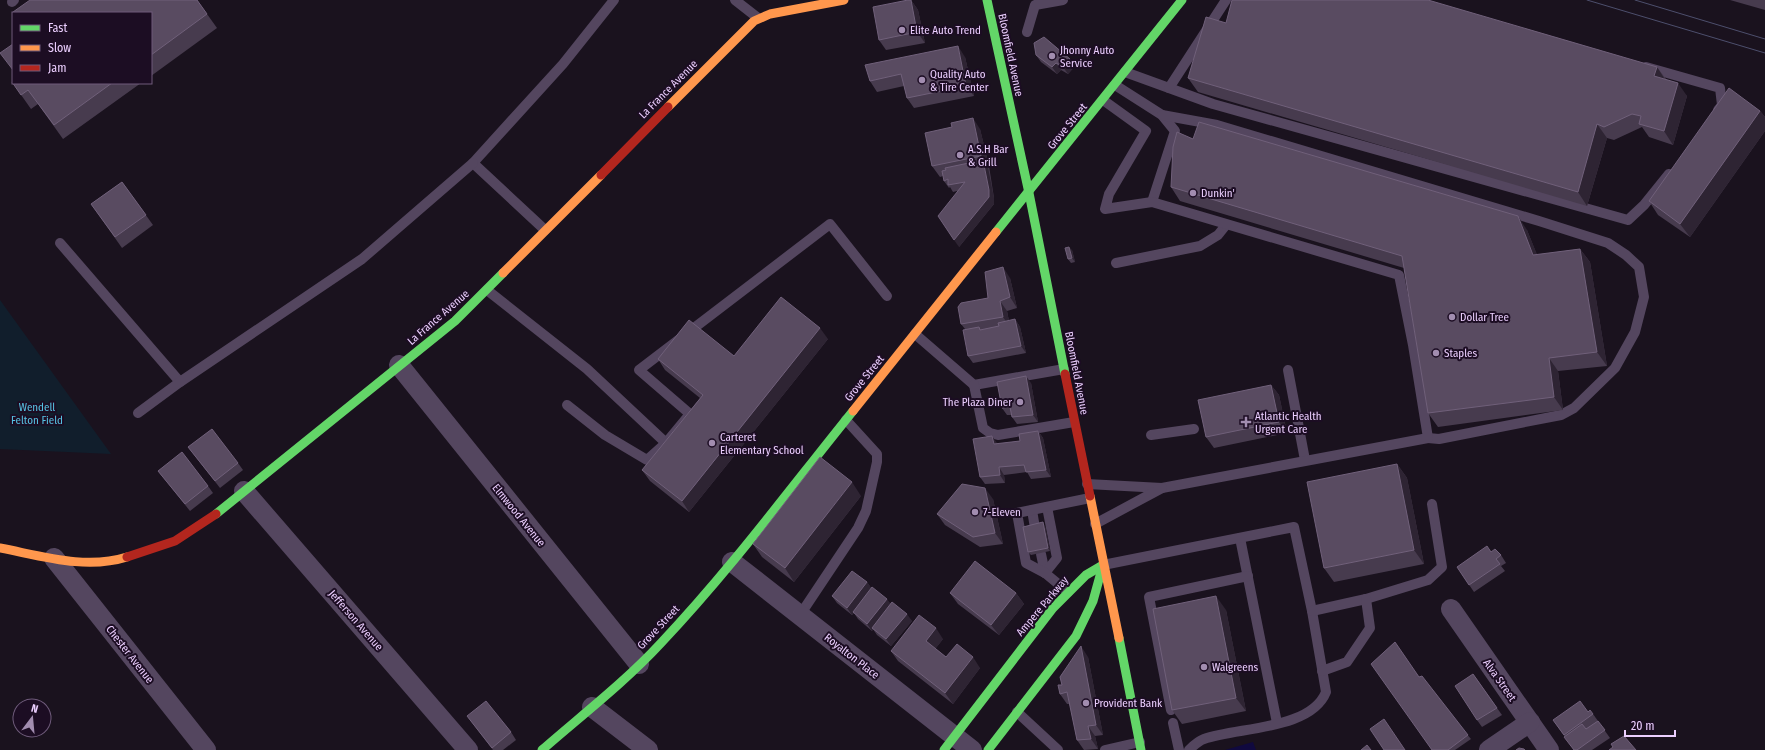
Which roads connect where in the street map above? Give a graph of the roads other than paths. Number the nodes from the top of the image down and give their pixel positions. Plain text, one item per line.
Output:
1 (614, 0) edge
2 (735, 0) edge
3 (844, 0) edge
4 (987, 0) edge
5 (1063, 0) edge
6 (1182, 0) edge
7 (1226, 0) edge
8 (758, 18) junction
9 (1027, 32) dead end
10 (1636, 63) edge
11 (1125, 72) junction
12 (1115, 84) junction
13 (1169, 88) junction
14 (1103, 100) junction
15 (1162, 115) junction
16 (1712, 118) edge
17 (474, 163) junction
18 (1674, 167) edge
19 (1029, 193) junction
20 (1152, 202) junction
21 (1226, 225) junction
22 (545, 230) junction
23 (60, 243) dead end
24 (1116, 263) dead end
25 (487, 290) junction
26 (887, 296) dead end
27 (915, 334) junction
28 (399, 365) junction
29 (1064, 369) junction
30 (1288, 370) dead end
31 (180, 382) junction
32 (974, 385) junction
33 (567, 405) dead end
34 (138, 413) dead end
35 (846, 420) junction
36 (1074, 422) junction
37 (1194, 429) dead end
38 (1151, 435) dead end
39 (1428, 438) junction
40 (666, 443) junction
41 (1305, 460) junction
42 (1087, 484) junction
43 (1162, 488) junction
44 (244, 491) junction
45 (1090, 498) junction
46 (1432, 504) dead end
47 (1047, 507) junction
48 (1032, 510) junction
49 (1095, 524) junction
50 (1036, 528) edge
51 (1240, 538) junction
52 (0, 548) edge
53 (1041, 554) edge
54 (54, 558) junction
55 (732, 562) junction
56 (1103, 565) junction
57 (1045, 573) junction
58 (1248, 576) junction
59 (1068, 592) junction
60 (1366, 599) junction
61 (1452, 609) dead end
62 (1312, 610) junction
63 (800, 615) junction
64 (639, 664) junction
65 (1322, 671) junction
66 (592, 706) junction
67 (1171, 710) edge
68 (1017, 712) junction
69 (1530, 722) junction
70 (1173, 723) edge
71 (1278, 723) junction
72 (949, 743) edge
73 (1141, 746) edge
74 (206, 750) edge
75 (468, 750) edge
76 (542, 750) edge
77 (648, 750) edge
78 (972, 750) edge
79 (988, 750) edge
80 (1058, 750) edge
81 (1105, 750) edge
82 (1179, 750) edge
83 (1188, 750) edge
84 (1489, 750) edge
85 (1549, 750) edge

1 - 17 lane
2 - 8 lane
3 - 8 main road, La France Avenue
4 - 19 main road, Bloomfield Avenue
5 - 9 lane
6 - 11 main road, Grove Street
7 - 13 lane
8 - 22 main road, La France Avenue
10 - 16 lane
11 - 12 main road, Grove Street
11 - 13 lane
12 - 14 main road, Grove Street
12 - 15 lane
13 - 18 lane
14 - 19 main road, Grove Street
14 - 20 lane
15 - 20 lane
15 - 39 lane
17 - 22 lane
17 - 31 lane
19 - 27 main road, Grove Street
19 - 29 main road, Bloomfield Avenue
20 - 21 lane
21 - 24 lane
21 - 39 lane
22 - 25 main road, La France Avenue
23 - 31 lane
25 - 28 main road, La France Avenue
25 - 40 lane
26 - 40 lane
27 - 32 lane
27 - 35 main road, Grove Street
28 - 44 main road, La France Avenue
28 - 64 street, Elmwood Avenue
29 - 32 lane
29 - 36 main road, Bloomfield Avenue
30 - 41 lane
31 - 34 lane
32 - 36 lane
33 - 40 lane
35 - 55 main road, Grove Street
35 - 63 lane
36 - 42 main road, Bloomfield Avenue
37 - 38 lane
39 - 41 lane
41 - 43 lane
42 - 43 lane
42 - 45 main road, Bloomfield Avenue
43 - 49 lane
44 - 54 main road, La France Avenue
44 - 75 street, Jefferson Avenue
45 - 47 lane
45 - 49 main road, Bloomfield Avenue
46 - 60 lane
47 - 48 lane
47 - 57 lane
48 - 50 lane
48 - 57 lane
49 - 56 main road, Bloomfield Avenue
51 - 56 lane
51 - 58 lane
51 - 62 lane
52 - 54 main road, La France Avenue
53 - 57 lane
54 - 74 street, Chester Avenue
55 - 63 street, Royalton Place
55 - 64 main road, Grove Street
56 - 59 main road, Ampere Parkway
56 - 68 main road
56 - 73 main road, Bloomfield Avenue
57 - 59 lane
58 - 67 lane
58 - 71 lane
59 - 72 main road, Ampere Parkway
60 - 62 lane
60 - 65 lane
61 - 69 street, Alva Street
62 - 65 lane
63 - 72 street, Royalton Place
64 - 66 main road, Grove Street
65 - 71 lane
66 - 76 main road, Grove Street
66 - 77 street
68 - 79 main road
68 - 80 lane
69 - 84 street
69 - 85 street, Alva Street
70 - 82 lane
71 - 83 lane
72 - 78 street, Royalton Place
73 - 81 lane

